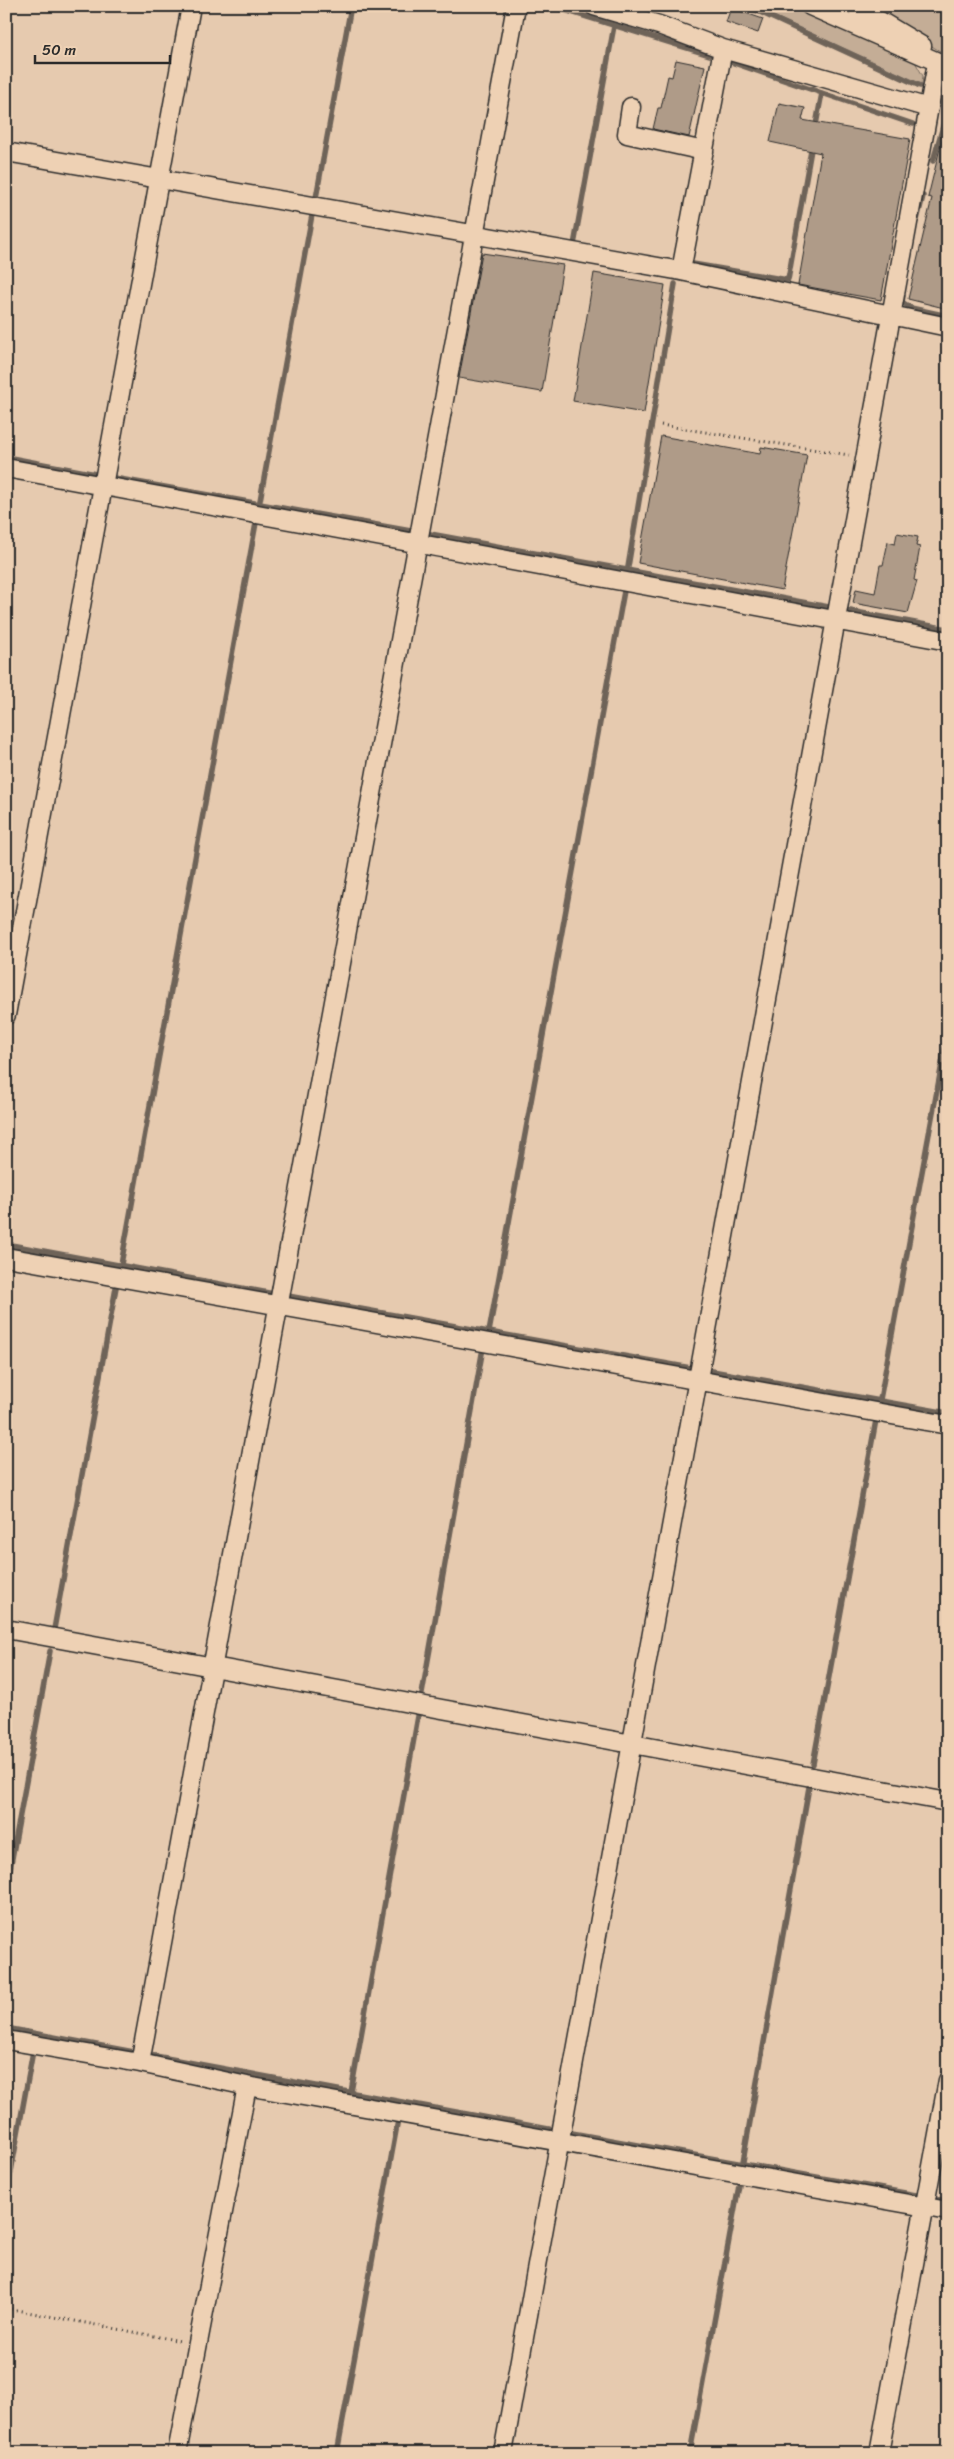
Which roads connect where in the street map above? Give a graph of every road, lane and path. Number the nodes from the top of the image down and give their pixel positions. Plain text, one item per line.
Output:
1 (191, 6) edge
2 (516, 6) edge
3 (594, 6) edge
4 (810, 6) edge
5 (855, 6) edge
6 (723, 49) junction
7 (942, 64) edge
8 (632, 107) dead end
9 (929, 108) junction
10 (704, 150) junction
11 (6, 152) edge
12 (158, 178) junction
13 (474, 234) junction
14 (681, 271) junction
15 (891, 315) junction
16 (948, 327) edge
17 (661, 425) dead end
18 (865, 457) junction
19 (6, 468) edge
20 (104, 486) junction
21 (417, 545) junction
22 (835, 620) junction
23 (948, 641) edge
24 (6, 1015) edge
25 (6, 1257) edge
26 (280, 1304) junction
27 (697, 1381) junction
28 (948, 1425) edge
29 (6, 1629) edge
30 (212, 1667) junction
31 (632, 1744) junction
32 (948, 1802) edge
33 (6, 2040) edge
34 (140, 2063) junction
35 (948, 2080) edge
36 (247, 2086) junction
37 (560, 2140) junction
38 (925, 2207) junction
39 (948, 2211) edge
40 (6, 2308) edge
41 (196, 2344) junction
42 (177, 2453) edge
43 (503, 2453) edge
44 (879, 2453) edge

1 - 12 street
2 - 13 street
3 - 6 street
4 - 7 street
5 - 7 street
6 - 9 street
6 - 10 street
7 - 9 street
8 - 10 street
9 - 15 street
10 - 14 street
11 - 12 street
12 - 13 street
12 - 20 street
13 - 14 street
13 - 21 street
14 - 15 street
15 - 16 street
15 - 18 street
17 - 18 path
18 - 22 street
19 - 20 street
20 - 21 street
20 - 24 street
21 - 22 street
21 - 26 street
22 - 23 street
22 - 27 street
25 - 26 street
26 - 27 street
26 - 30 street
27 - 28 street
27 - 31 street
29 - 30 street
30 - 31 street
30 - 34 street
31 - 32 street
31 - 37 street
33 - 34 street
34 - 36 street
35 - 38 street
36 - 37 street
36 - 41 street
37 - 38 street
37 - 43 street
38 - 39 street
38 - 44 street
40 - 41 path
41 - 42 street

